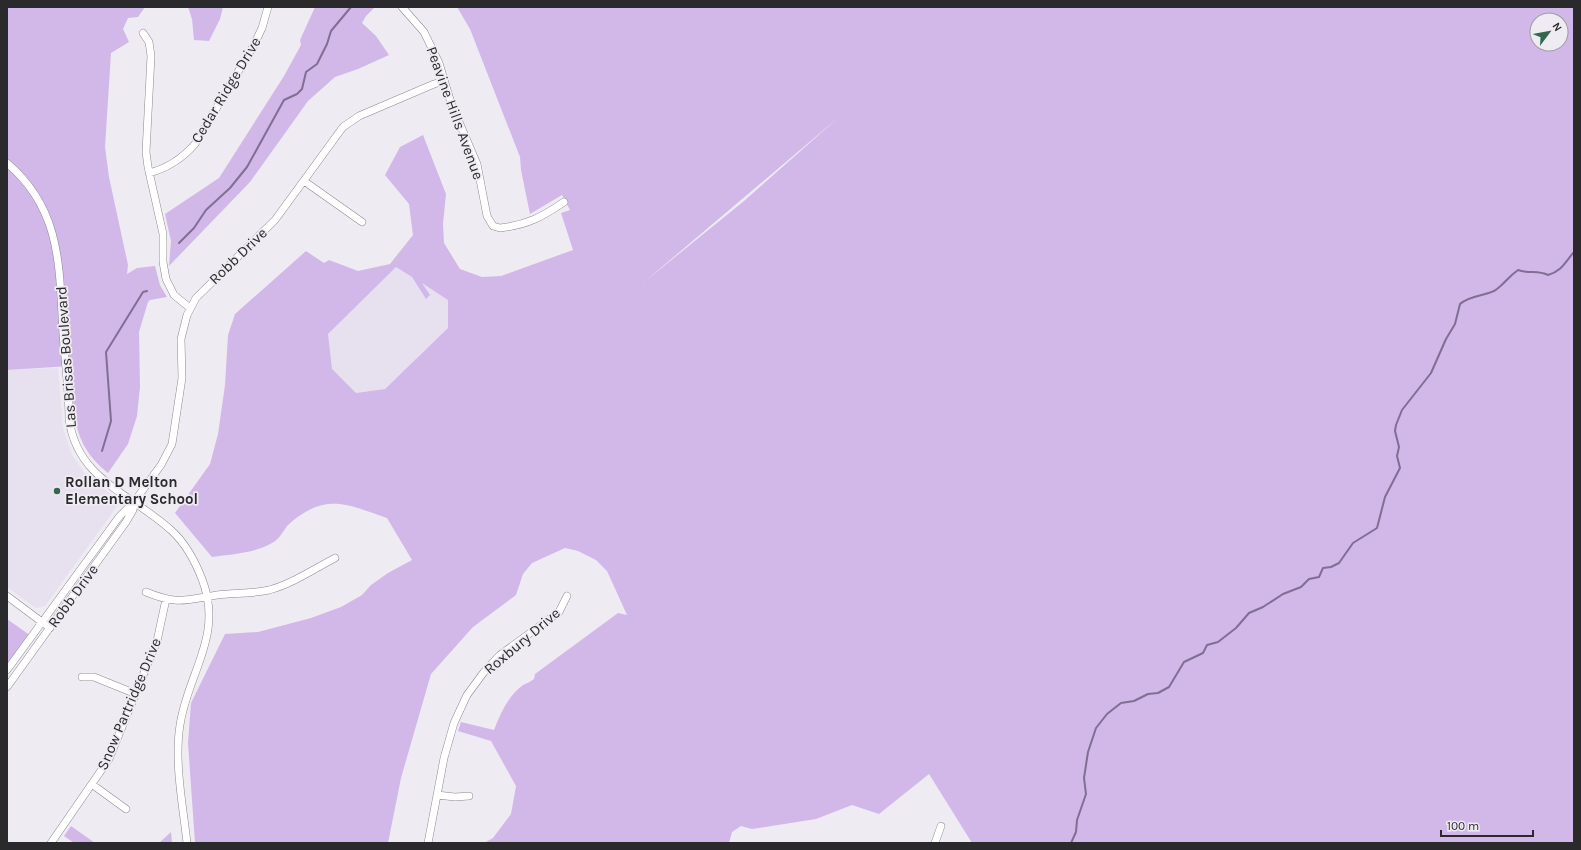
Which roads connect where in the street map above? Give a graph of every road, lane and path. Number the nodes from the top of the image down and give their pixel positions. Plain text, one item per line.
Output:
1 (268, 7) edge
2 (402, 7) edge
3 (143, 32) dead end
4 (444, 81) junction
5 (7, 162) edge
6 (149, 173) junction
7 (304, 181) junction
8 (564, 202) dead end
9 (362, 222) dead end
10 (190, 308) junction
11 (134, 502) junction
12 (335, 558) dead end
13 (146, 592) dead end
14 (7, 596) edge
15 (567, 596) dead end
16 (207, 597) junction
17 (166, 599) junction
18 (41, 621) junction
19 (50, 628) junction
20 (7, 670) edge
21 (82, 677) dead end
22 (7, 687) edge
23 (136, 694) junction
24 (93, 785) junction
25 (437, 795) junction
26 (469, 796) dead end
27 (126, 809) dead end
28 (941, 826) dead end
29 (51, 843) edge
30 (187, 843) edge
31 (428, 843) edge
32 (935, 843) edge

1 - 6 street, Cedar Ridge Drive
2 - 4 street, Peavine Hills Avenue
3 - 6 street
4 - 7 street, Robb Drive
4 - 8 street, Peavine Hills Avenue
5 - 11 street, Las Brisas Boulevard
6 - 10 street
7 - 9 street
7 - 10 street, Robb Drive
10 - 11 street, Robb Drive
11 - 16 street, Las Brisas Boulevard
11 - 18 street, Robb Drive
11 - 19 street, Robb Drive
12 - 16 street
13 - 17 street
14 - 18 street
15 - 25 street, Roxbury Drive
16 - 17 street
16 - 30 street, Las Brisas Boulevard
17 - 23 street, Snow Partridge Drive
18 - 19 street
18 - 20 street, Robb Drive
19 - 22 street, Robb Drive
21 - 23 street
23 - 24 street, Snow Partridge Drive
24 - 27 street
24 - 29 street, Snow Partridge Drive
25 - 26 street
25 - 31 street, Roxbury Drive
28 - 32 street

